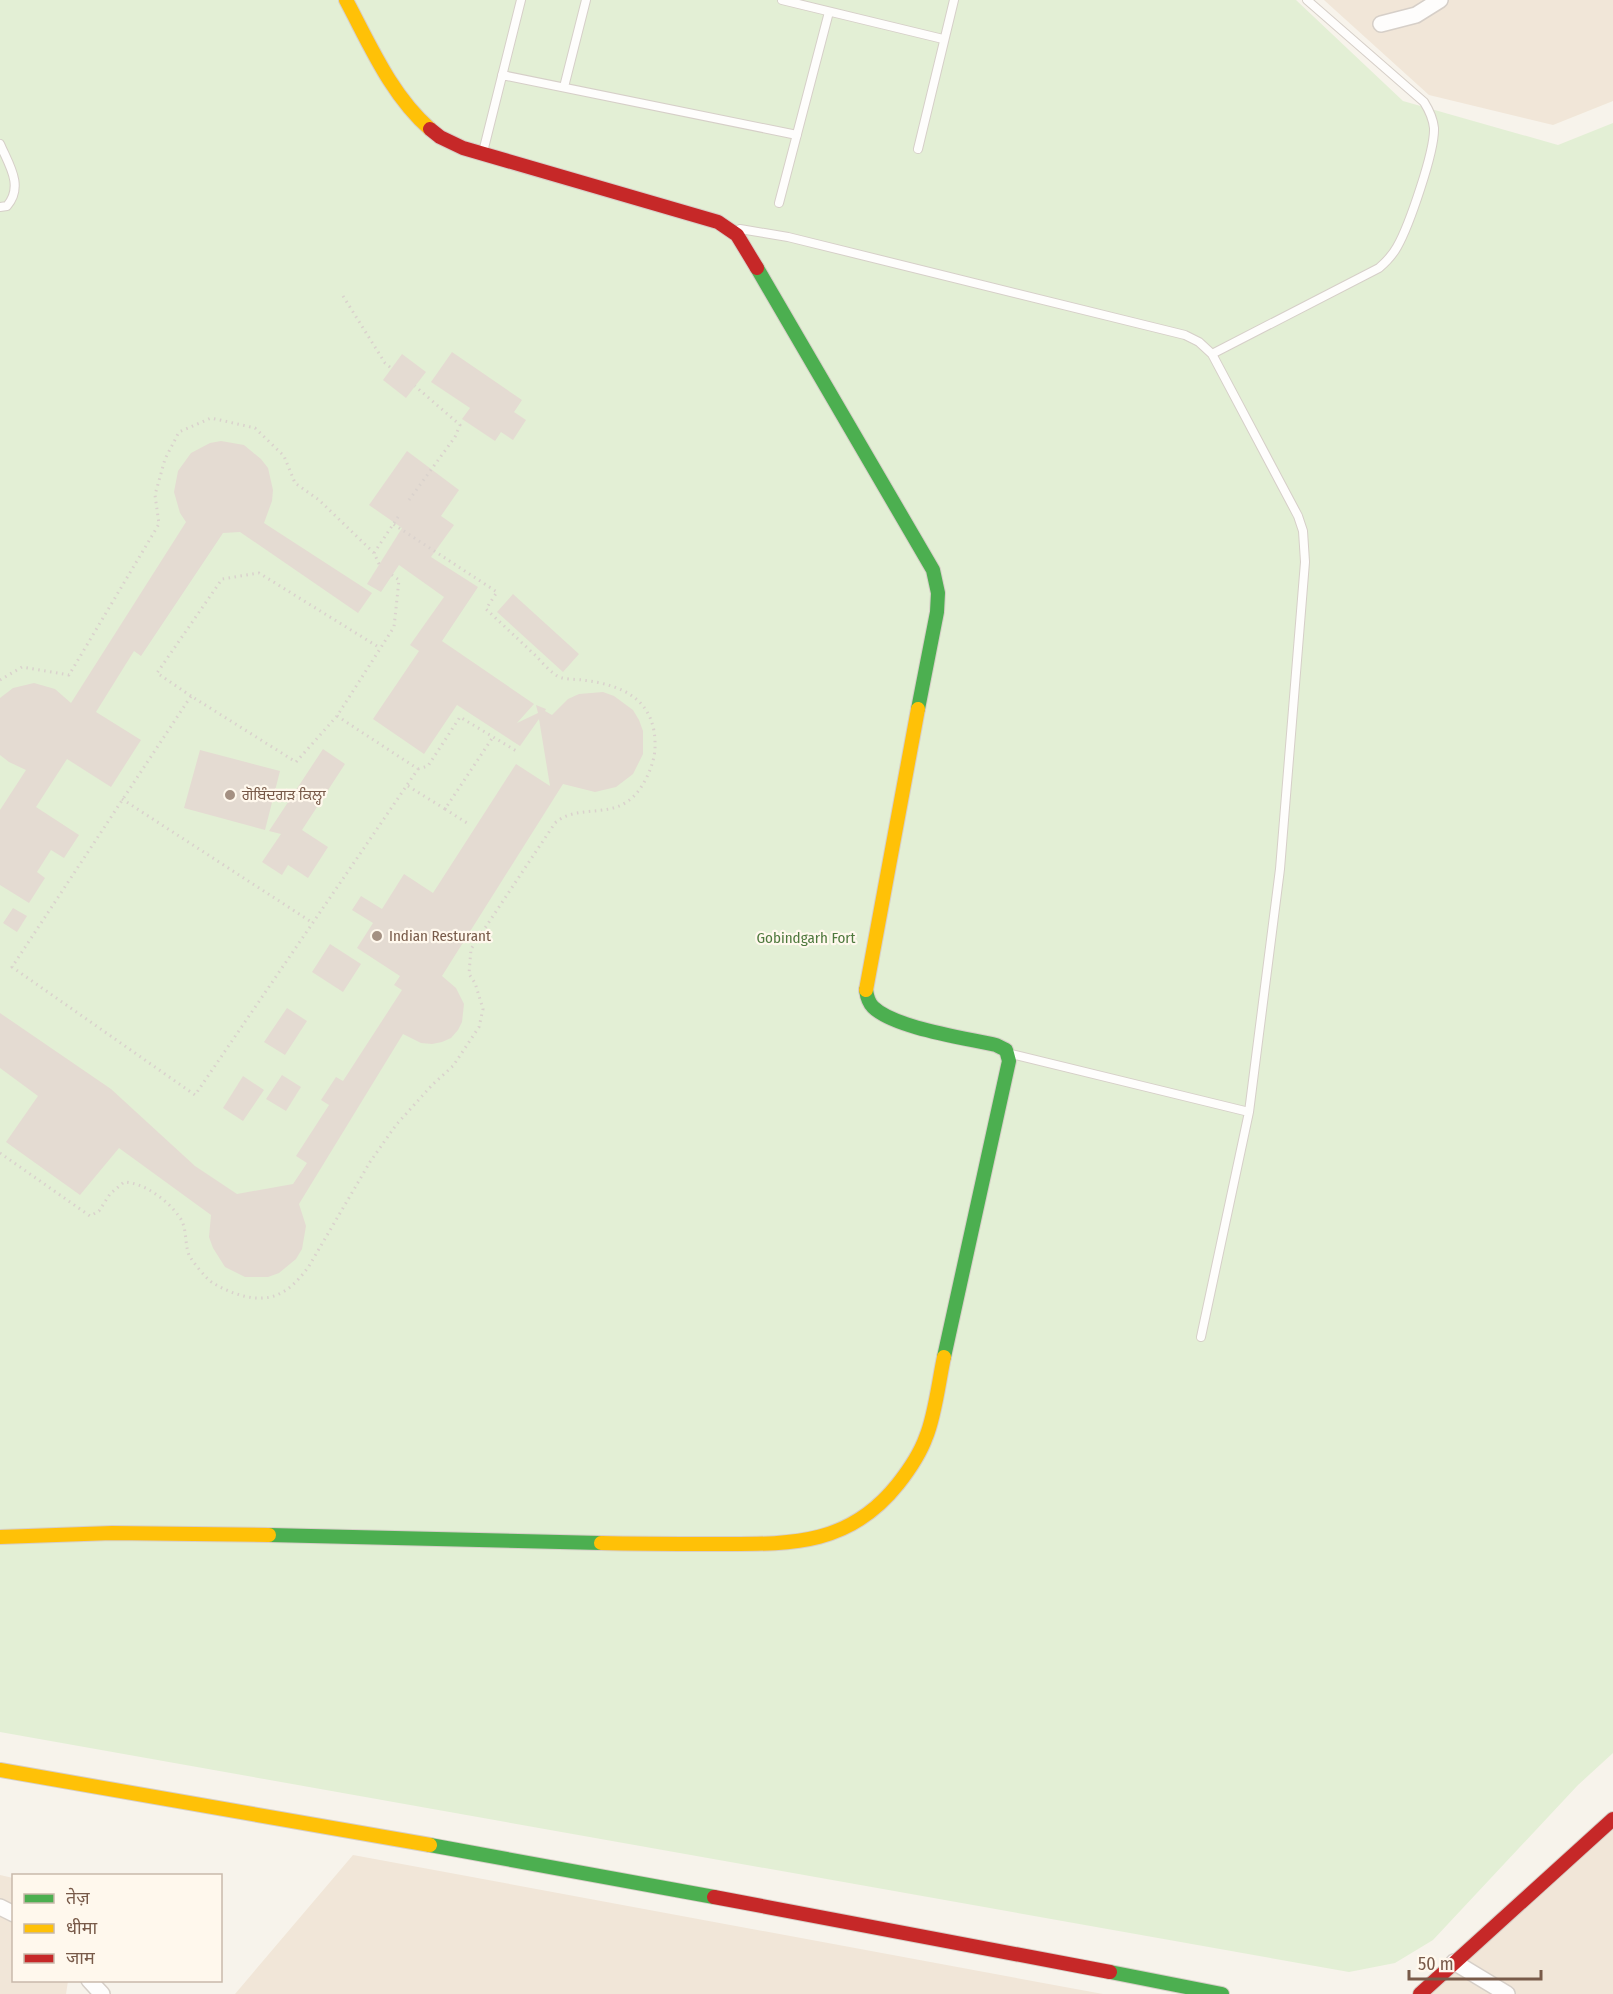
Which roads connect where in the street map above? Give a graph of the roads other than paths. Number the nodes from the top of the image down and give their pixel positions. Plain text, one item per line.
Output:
1 (346, 0) edge
2 (521, 0) edge
3 (586, 0) edge
4 (782, 0) edge
5 (954, 0) edge
6 (1307, 0) edge
7 (1440, 0) edge
8 (829, 12) junction
9 (1381, 24) dead end
10 (943, 39) junction
11 (502, 75) junction
12 (564, 87) junction
13 (797, 135) junction
14 (0, 144) edge
15 (918, 149) dead end
16 (483, 154) junction
17 (779, 203) dead end
18 (0, 207) edge
19 (730, 228) junction
20 (1212, 354) junction
21 (1008, 1053) junction
22 (1249, 1112) junction
23 (1201, 1337) dead end
24 (0, 1537) edge
25 (0, 1770) edge
26 (1613, 1819) edge
27 (1454, 1962) junction
28 (91, 1982) edge
29 (102, 1994) edge
30 (1222, 1994) edge
31 (1420, 1994) edge
32 (1507, 1994) edge

1 - 16 street
2 - 11 lane
3 - 12 lane
4 - 8 lane
5 - 10 lane
6 - 20 lane
7 - 9 street
8 - 10 lane
8 - 13 lane
10 - 15 lane
11 - 12 lane
11 - 16 lane
12 - 13 lane
13 - 17 lane
14 - 18 lane
16 - 19 street
19 - 20 lane
19 - 21 street
20 - 22 lane
21 - 22 lane
21 - 24 street
22 - 23 lane
25 - 30 street
26 - 27 street
27 - 31 street
27 - 32 street
28 - 29 street

